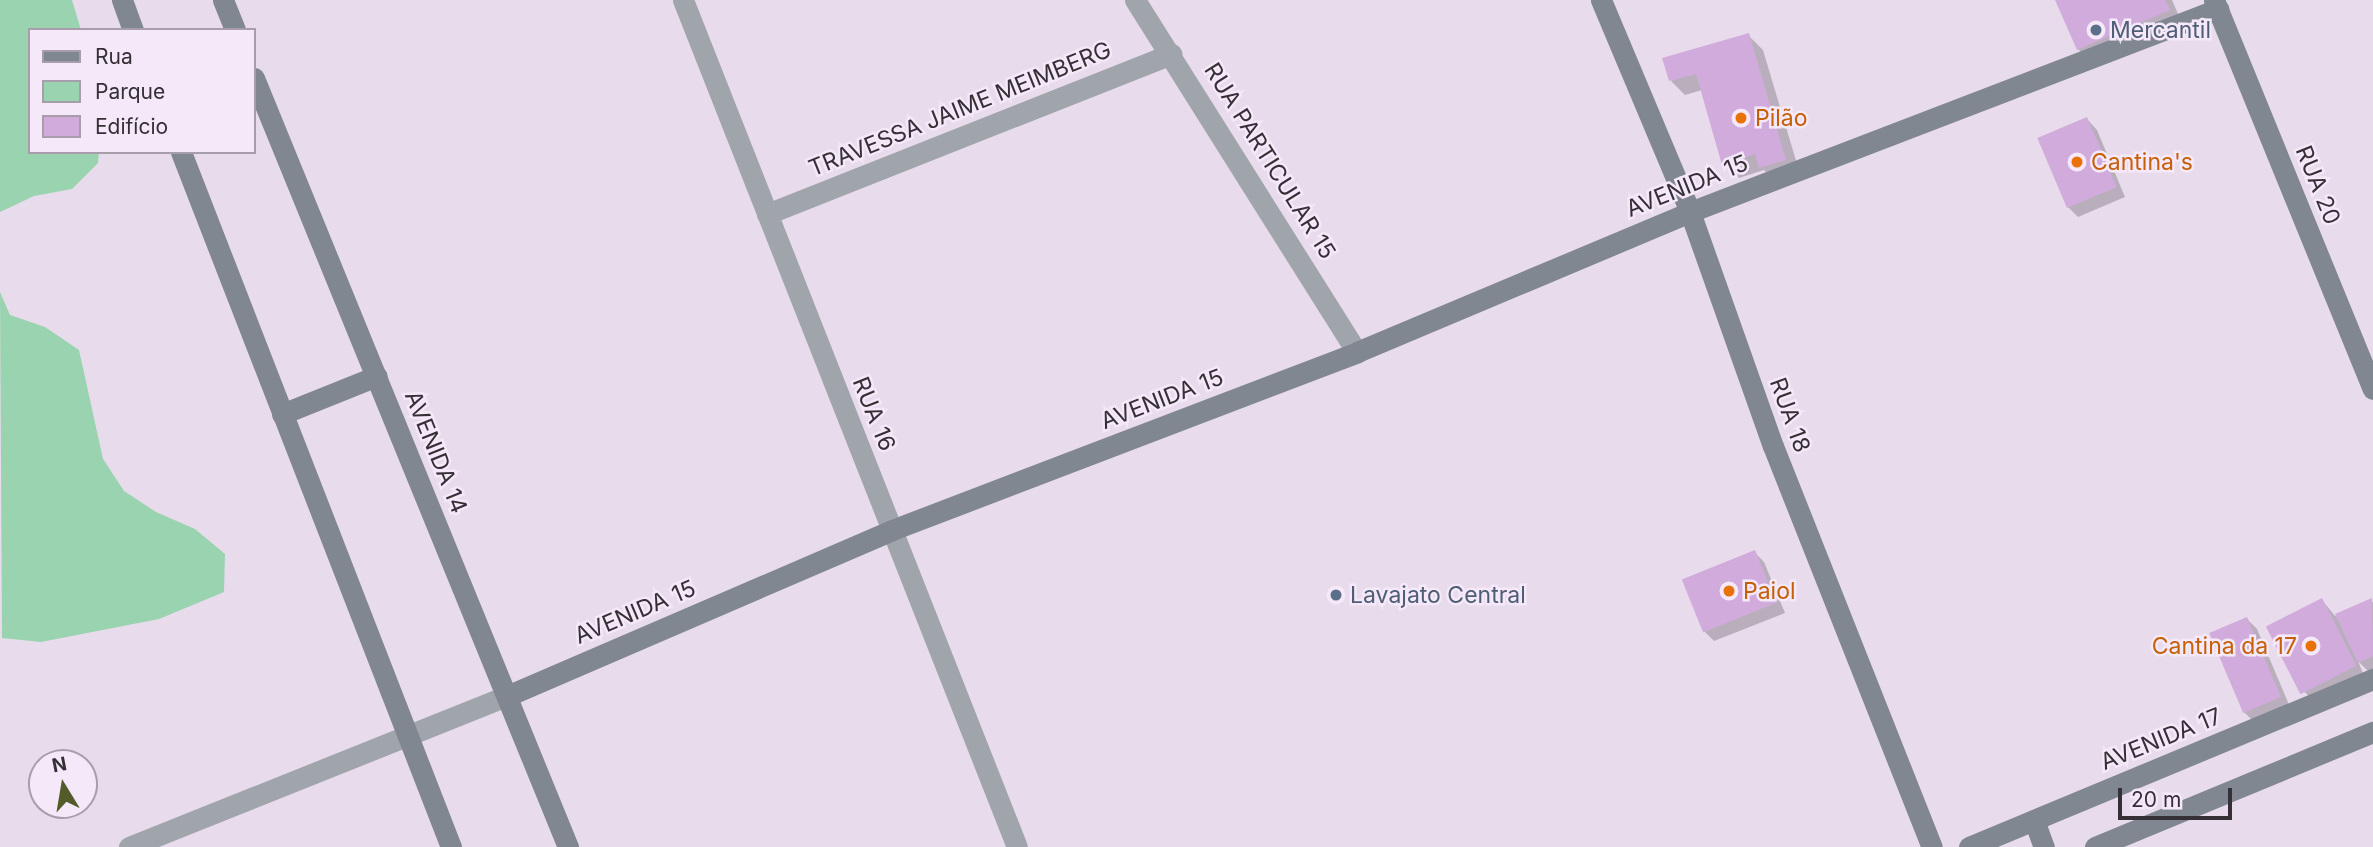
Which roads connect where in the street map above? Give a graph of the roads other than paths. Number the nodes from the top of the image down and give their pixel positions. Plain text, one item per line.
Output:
1 (122, 0) edge
2 (223, 0) edge
3 (683, 0) edge
4 (1135, 0) edge
5 (1601, 0) edge
6 (2216, 4) edge
7 (132, 28) edge
8 (234, 28) edge
9 (1172, 54) junction
10 (256, 83) edge
11 (182, 154) edge
12 (1690, 212) junction
13 (767, 214) junction
14 (1357, 352) junction
15 (377, 376) junction
16 (2373, 389) edge
17 (282, 414) junction
18 (892, 530) junction
19 (2373, 679) edge
20 (507, 696) junction
21 (2373, 732) edge
22 (405, 734) junction
23 (2034, 820) junction
24 (129, 847) edge
25 (450, 847) edge
26 (568, 847) edge
27 (1017, 847) edge
28 (1932, 847) edge
29 (1969, 847) edge
30 (2044, 847) edge
31 (2095, 847) edge

1 - 7 street
2 - 8 street
3 - 13 street, RUA 16
4 - 9 street, RUA PARTICULAR 15
5 - 12 street, RUA 18
6 - 12 street, AVENIDA 15
6 - 16 street, RUA 20
9 - 13 street, TRAVESSA JAIME MEIMBERG
9 - 14 street, RUA PARTICULAR 15
10 - 15 street, AVENIDA 14
11 - 17 street
12 - 14 street, AVENIDA 15
12 - 28 street, RUA 18
13 - 18 street, RUA 16
14 - 18 street, AVENIDA 15
15 - 17 street
15 - 20 street, AVENIDA 14
17 - 22 street
18 - 20 street, AVENIDA 15
18 - 27 street, RUA 16
19 - 23 street, AVENIDA 17
20 - 22 street, AVENIDA 15
20 - 26 street, AVENIDA 14
21 - 31 street
22 - 24 street, AVENIDA 15
22 - 25 street
23 - 29 street, AVENIDA 17
23 - 30 street

